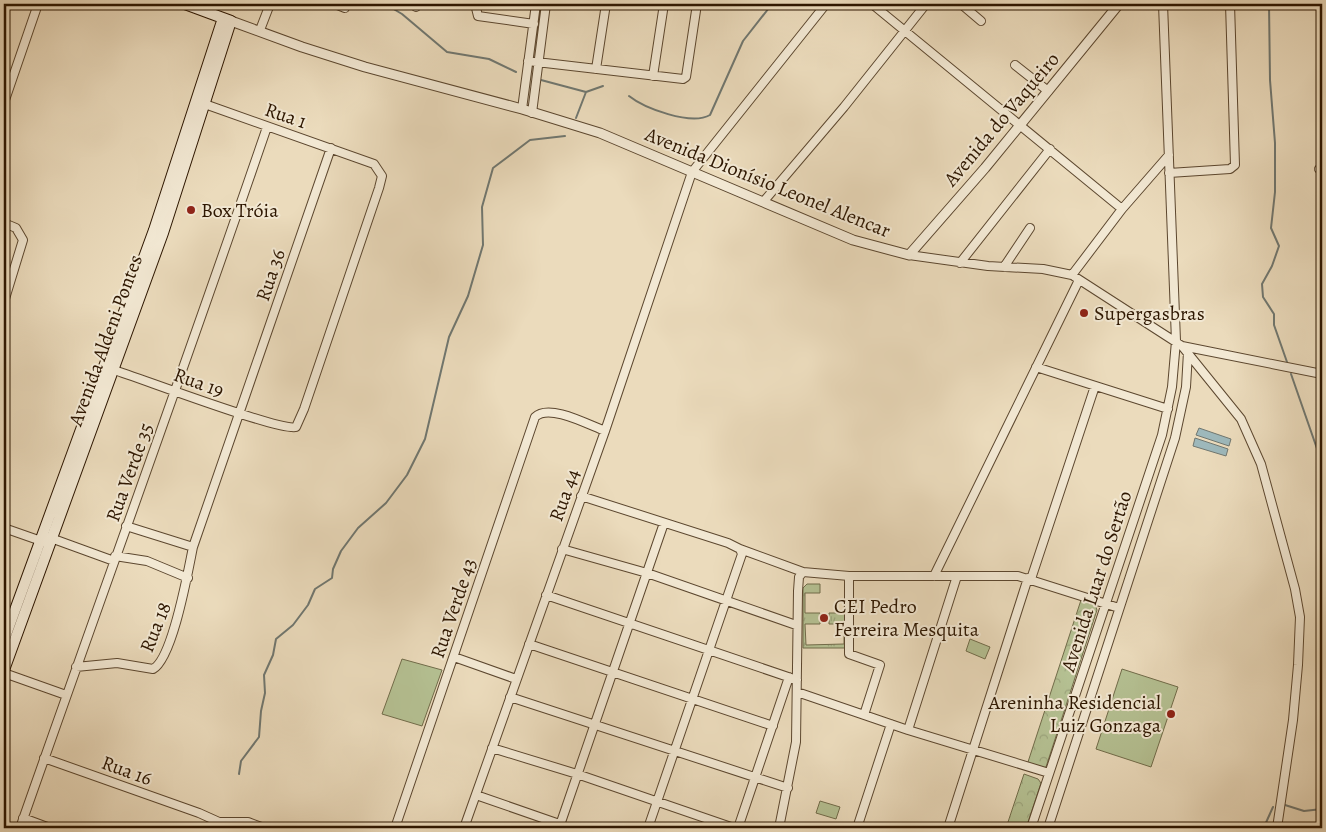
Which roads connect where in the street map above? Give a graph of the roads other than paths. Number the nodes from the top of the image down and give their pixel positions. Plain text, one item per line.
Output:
1 (38, 4) edge
2 (185, 4) edge
3 (270, 4) edge
4 (335, 4) edge
5 (475, 4) edge
6 (536, 4) edge
7 (546, 4) edge
8 (606, 4) edge
9 (664, 4) edge
10 (697, 4) edge
11 (826, 4) edge
12 (872, 4) edge
13 (926, 4) edge
14 (961, 4) edge
15 (1120, 4) edge
16 (1163, 4) edge
17 (1230, 4) edge
18 (345, 8) dead end
19 (227, 19) junction
20 (981, 21) dead end
21 (534, 24) junction
22 (260, 30) junction
23 (905, 31) junction
24 (528, 62) junction
25 (538, 63) junction
26 (1015, 65) dead end
27 (596, 69) junction
28 (653, 76) junction
29 (1048, 91) junction
30 (201, 102) junction
31 (4, 103) edge
32 (522, 109) junction
33 (532, 112) junction
34 (1020, 125) junction
35 (267, 127) junction
36 (331, 148) junction
37 (1050, 149) junction
38 (1168, 155) junction
39 (365, 160) joint
40 (692, 172) junction
41 (1169, 173) junction
42 (764, 201) junction
43 (1122, 209) junction
44 (4, 223) edge
45 (1030, 228) dead end
46 (909, 255) junction
47 (960, 263) junction
48 (1004, 267) junction
49 (1072, 275) junction
50 (1079, 280) junction
51 (4, 302) edge
52 (1179, 344) junction
53 (1188, 352) junction
54 (1036, 367) junction
55 (114, 370) junction
56 (1322, 374) edge
57 (1095, 386) junction
58 (177, 390) junction
59 (1168, 409) junction
60 (240, 414) junction
61 (605, 431) junction
62 (581, 496) junction
63 (664, 523) junction
64 (126, 526) junction
65 (4, 528) edge
66 (45, 539) junction
67 (193, 547) junction
68 (562, 548) junction
69 (740, 549) junction
70 (115, 558) junction
71 (803, 572) junction
72 (647, 573) junction
73 (849, 576) junction
74 (934, 576) junction
75 (958, 576) junction
76 (188, 578) junction
77 (1030, 579) junction
78 (546, 596) junction
79 (727, 601) junction
80 (1105, 603) junction
81 (1119, 608) junction
82 (630, 622) junction
83 (796, 625) junction
84 (6, 628) edge
85 (4, 640) edge
86 (529, 644) junction
87 (710, 649) junction
88 (454, 657) junction
89 (76, 666) junction
90 (4, 671) edge
91 (612, 672) junction
92 (793, 678) junction
93 (516, 679) junction
94 (797, 692) junction
95 (66, 695) junction
96 (510, 697) junction
97 (693, 699) junction
98 (864, 716) junction
99 (594, 724) junction
100 (891, 724) junction
101 (773, 726) junction
102 (908, 730) junction
103 (492, 748) junction
104 (974, 750) junction
105 (675, 751) junction
106 (44, 758) junction
107 (1049, 773) junction
108 (577, 774) junction
109 (755, 778) junction
110 (788, 788) junction
111 (476, 795) junction
112 (658, 801) junction
113 (23, 818) junction
114 (221, 825) edge
115 (559, 826) edge
116 (20, 828) edge
117 (50, 828) edge
118 (264, 828) edge
119 (395, 828) edge
120 (464, 828) edge
121 (571, 828) edge
122 (648, 828) edge
123 (734, 828) edge
124 (738, 828) edge
125 (779, 828) edge
126 (857, 828) edge
127 (948, 828) edge
128 (1031, 828) edge
129 (1048, 828) edge
130 (1276, 828) edge

1 - 31 street
2 - 19 main road, Avenida Dionísio Leonel Alencar
3 - 22 street
4 - 18 street
5 - 21 street
6 - 21 street
7 - 25 street
8 - 27 street
9 - 28 street
10 - 28 street
11 - 40 street
12 - 23 street
13 - 23 street
14 - 20 street
15 - 29 street, Avenida do Vaqueiro
16 - 38 street, Avenida Luar do Sertão
17 - 41 street
19 - 22 street, Avenida Dionísio Leonel Alencar
19 - 30 main road, Avenida Aldeni Pontes
21 - 24 street
22 - 32 street, Avenida Dionísio Leonel Alencar
23 - 34 street
23 - 42 street
24 - 25 street
24 - 32 street
25 - 27 street
25 - 33 street
26 - 29 street
27 - 28 street
29 - 34 street, Avenida do Vaqueiro
30 - 35 street, Rua 1
30 - 55 main road, Avenida Aldeni Pontes
30 - 66 main road, Avenida Aldeni Pontes
32 - 33 street, Avenida Dionísio Leonel Alencar
33 - 40 street, Avenida Dionísio Leonel Alencar
34 - 37 street
34 - 46 street, Avenida do Vaqueiro
35 - 36 street, Rua 1
35 - 58 street, Rua Verde 35
36 - 39 street, Rua 1
36 - 60 street, Rua 36
37 - 43 street
37 - 47 street
38 - 41 street, Avenida Luar do Sertão
38 - 43 street
39 - 60 street, Rua 19
40 - 42 street, Avenida Dionísio Leonel Alencar
40 - 61 street, Rua 44
41 - 52 street, Avenida Luar do Sertão
42 - 46 street, Avenida Dionísio Leonel Alencar
43 - 49 street
44 - 51 street
45 - 48 street
46 - 47 street, Avenida Dionísio Leonel Alencar
47 - 48 street, Avenida Dionísio Leonel Alencar
48 - 49 street, Avenida Dionísio Leonel Alencar
49 - 50 street, Avenida Dionísio Leonel Alencar
50 - 52 street, Avenida Dionísio Leonel Alencar
50 - 54 street
52 - 53 street, Avenida Dionísio Leonel Alencar
52 - 56 street
52 - 59 street, Avenida Luar do Sertão
53 - 81 street, Avenida Luar do Sertão
53 - 130 street, Avenida Dionísio Leonel Alencar
54 - 57 street
54 - 74 street
55 - 58 street, Rua 19
55 - 66 main road, Avenida Aldeni Pontes
57 - 59 street
57 - 77 street
58 - 60 street, Rua 19
58 - 64 street, Rua Verde 35
59 - 80 street, Avenida Luar do Sertão
60 - 67 street, Rua 18
61 - 62 street, Rua 44
61 - 88 street, Rua Verde 43
62 - 63 street
62 - 68 street, Rua 44
63 - 69 street
63 - 72 street
64 - 67 street
64 - 70 street, Rua Verde 35
65 - 66 street
66 - 70 street
66 - 84 main road, Avenida Aldeni Pontes
66 - 90 main road, Avenida Aldeni Pontes
67 - 76 street, Rua 18
68 - 72 street
68 - 78 street, Rua 44
69 - 71 street
69 - 79 street
70 - 76 street
70 - 89 street, Rua Verde 35
71 - 73 street
71 - 83 street
72 - 79 street
72 - 82 street
73 - 74 street
73 - 98 street
74 - 75 street
75 - 77 street
75 - 102 street
76 - 89 street, Rua 18
77 - 80 street
77 - 104 street
78 - 82 street
78 - 86 street, Rua 44
79 - 83 street
79 - 87 street
80 - 81 street
80 - 107 street, Avenida Luar do Sertão
81 - 129 street, Avenida Luar do Sertão
82 - 87 street
82 - 91 street
83 - 92 street
84 - 85 main road, Avenida Aldeni Pontes
86 - 91 street
86 - 93 street, Rua 44
87 - 92 street
87 - 97 street
88 - 93 street
88 - 119 street, Rua Verde 43
89 - 95 street, Rua Verde 35
90 - 95 street
91 - 97 street
91 - 99 street
92 - 94 street
92 - 101 street
93 - 96 street, Rua 44
94 - 98 street
94 - 110 street
95 - 106 street, Rua Verde 35
96 - 99 street
96 - 103 street, Rua 44
97 - 101 street
97 - 105 street
98 - 100 street
99 - 105 street
99 - 108 street
100 - 102 street
100 - 126 street
101 - 109 street
102 - 104 street
103 - 108 street
103 - 111 street, Rua 44
104 - 107 street
104 - 127 street
105 - 109 street
105 - 112 street
106 - 113 street, Rua Verde 35
106 - 114 street, Rua 16
107 - 128 street, Avenida Luar do Sertão
108 - 112 street
108 - 115 street
109 - 110 street
109 - 124 street
110 - 125 street
111 - 115 street
111 - 120 street, Rua 44
112 - 122 street
112 - 123 street
113 - 116 street, Rua Verde 35
113 - 117 street
114 - 118 street
115 - 121 street

